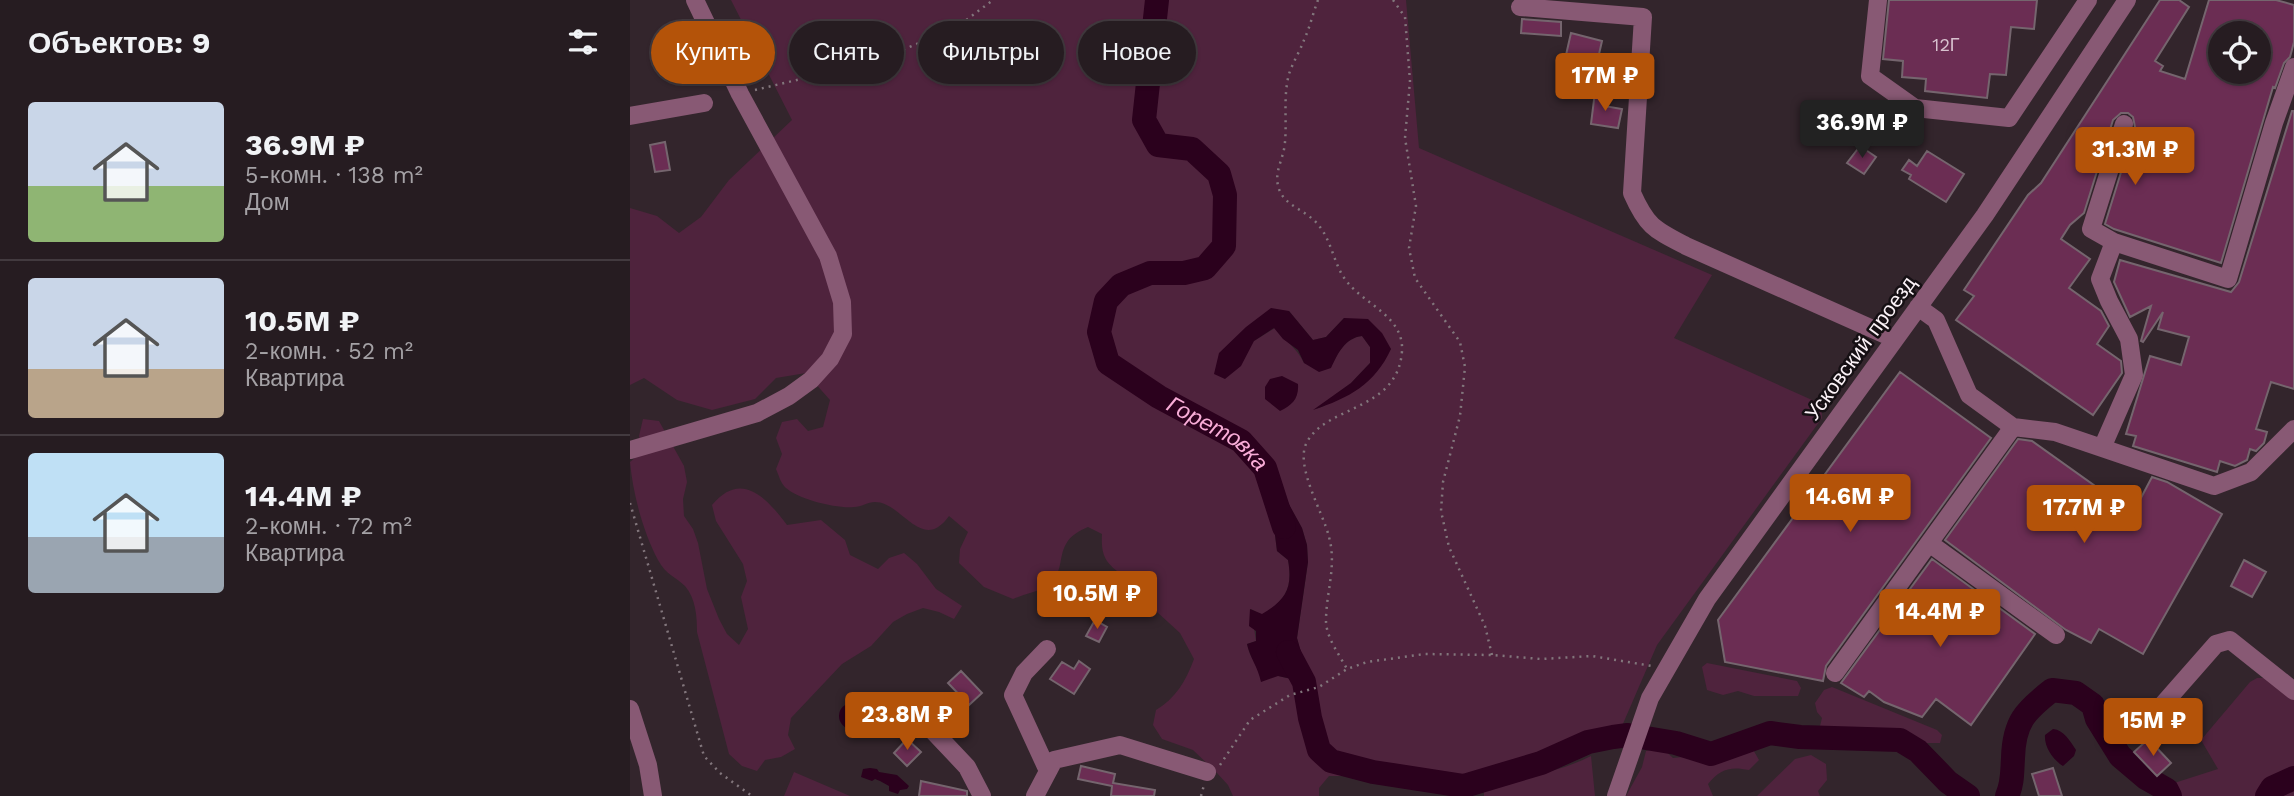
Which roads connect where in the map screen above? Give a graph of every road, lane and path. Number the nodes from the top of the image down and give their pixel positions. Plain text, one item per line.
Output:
1 (695, 0) edge
2 (993, 0) edge
3 (1318, 0) edge
4 (1392, 0) edge
5 (1878, 0) edge
6 (2088, 0) edge
7 (2127, 0) edge
8 (1520, 7) dead end
9 (2294, 67) edge
10 (740, 94) junction
11 (704, 103) dead end
12 (630, 116) edge
13 (2124, 124) dead end
14 (2114, 242) junction
15 (1918, 307) junction
16 (1895, 339) junction
17 (2013, 427) junction
18 (2294, 429) edge
19 (2102, 448) junction
20 (630, 450) edge
21 (630, 503) edge
22 (1929, 543) junction
23 (2056, 635) dead end
24 (1047, 649) dead end
25 (1492, 655) junction
26 (1665, 669) junction
27 (1347, 670) junction
28 (1835, 673) dead end
29 (2294, 691) edge
30 (630, 709) edge
31 (917, 714) dead end
32 (2152, 733) dead end
33 (1048, 771) junction
34 (1208, 772) junction
35 (653, 796) edge
36 (752, 796) edge
37 (982, 796) edge
38 (1035, 796) edge
39 (1201, 796) edge
40 (1616, 796) edge

1 - 10 street
2 - 10 path
3 - 27 path
4 - 25 path
5 - 6 street
7 - 15 street, Усковский проезд
8 - 16 street
9 - 14 street
10 - 20 street
11 - 12 street
13 - 14 street
14 - 19 street
15 - 16 street, Усковский проезд
15 - 17 street
16 - 26 street, Усковский проезд
17 - 19 street
17 - 22 street
18 - 19 street
21 - 36 path
22 - 23 street
22 - 28 street
24 - 33 street
25 - 26 path
25 - 27 path
26 - 40 street, Усковский проезд
27 - 34 path
29 - 32 street
30 - 35 street
31 - 37 street
33 - 34 street
33 - 38 street
34 - 39 path

